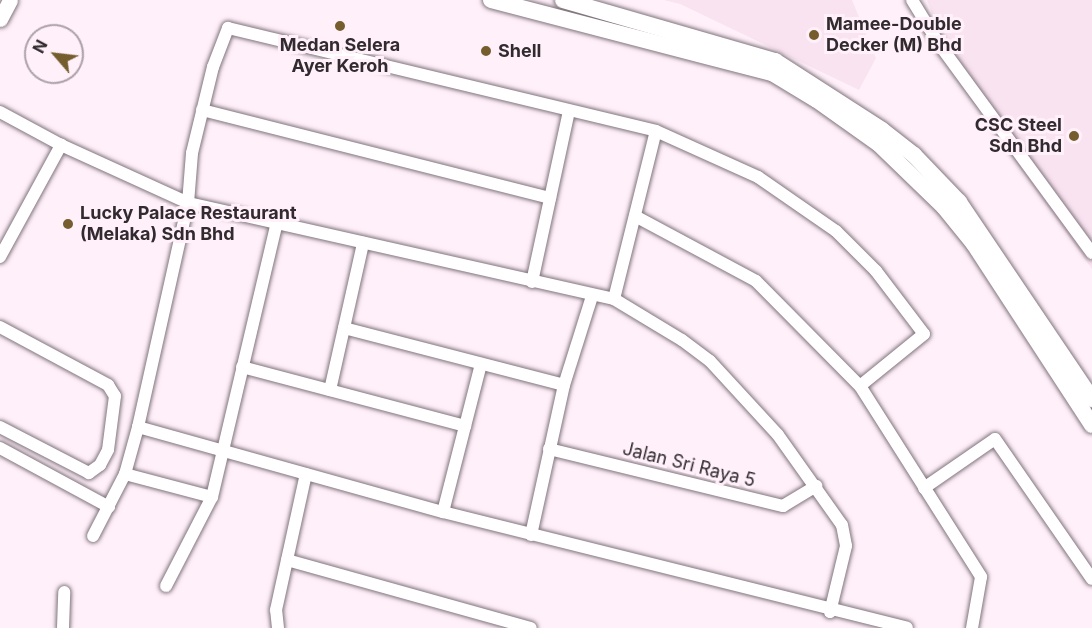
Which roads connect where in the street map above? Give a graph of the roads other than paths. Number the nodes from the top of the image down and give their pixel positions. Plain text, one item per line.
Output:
1 (10, 0) edge
2 (491, 0) edge
3 (563, 0) edge
4 (912, 0) edge
5 (0, 19) edge
6 (202, 110) junction
7 (568, 111) junction
8 (0, 112) edge
9 (656, 131) junction
10 (61, 145) junction
11 (550, 198) junction
12 (188, 203) junction
13 (635, 216) junction
14 (277, 224) junction
15 (363, 243) junction
16 (1092, 253) edge
17 (0, 257) edge
18 (532, 282) junction
19 (592, 296) junction
20 (614, 299) junction
21 (0, 327) edge
22 (344, 328) junction
23 (481, 364) junction
24 (242, 367) junction
25 (564, 385) junction
26 (860, 386) junction
27 (330, 390) junction
28 (1092, 399) edge
29 (1092, 425) edge
30 (465, 426) junction
31 (138, 427) junction
32 (0, 428) edge
33 (0, 448) edge
34 (549, 449) junction
35 (224, 450) junction
36 (125, 474) junction
37 (306, 474) junction
38 (816, 486) junction
39 (924, 488) junction
40 (212, 497) junction
41 (109, 507) junction
42 (443, 512) junction
43 (531, 535) junction
44 (93, 536) dead end
45 (287, 560) junction
46 (1092, 579) edge
47 (166, 586) dead end
48 (64, 592) dead end
49 (830, 612) junction
50 (492, 623) edge
51 (900, 627) edge
52 (63, 628) edge
53 (278, 628) edge
54 (531, 628) edge
55 (972, 628) edge

1 - 5 main road
2 - 29 highway
3 - 28 highway
4 - 16 street
6 - 7 street
6 - 11 street
6 - 12 street
7 - 9 street
7 - 11 street
8 - 10 street
9 - 13 street
9 - 26 street
10 - 12 street
10 - 17 street
11 - 18 street
12 - 14 street
12 - 31 street
13 - 20 street
13 - 26 street
14 - 15 street
14 - 24 street
15 - 18 street
15 - 22 street
18 - 19 street
19 - 20 street
19 - 25 street
20 - 38 street
21 - 32 street
22 - 23 street
22 - 27 street
23 - 25 street
23 - 30 street
24 - 27 street
24 - 35 street
25 - 34 street
26 - 39 street
27 - 30 street
30 - 42 street
31 - 35 street
31 - 36 street
33 - 41 street
34 - 38 street, Jalan Sri Raya 5
34 - 43 street
35 - 37 street
35 - 40 street
36 - 40 street
36 - 41 street
37 - 42 street
37 - 45 street
38 - 49 street
39 - 46 street
39 - 55 street
40 - 47 street
41 - 44 street
42 - 43 street
43 - 49 street
45 - 50 street
45 - 53 street
48 - 52 street
49 - 51 street
50 - 54 street

